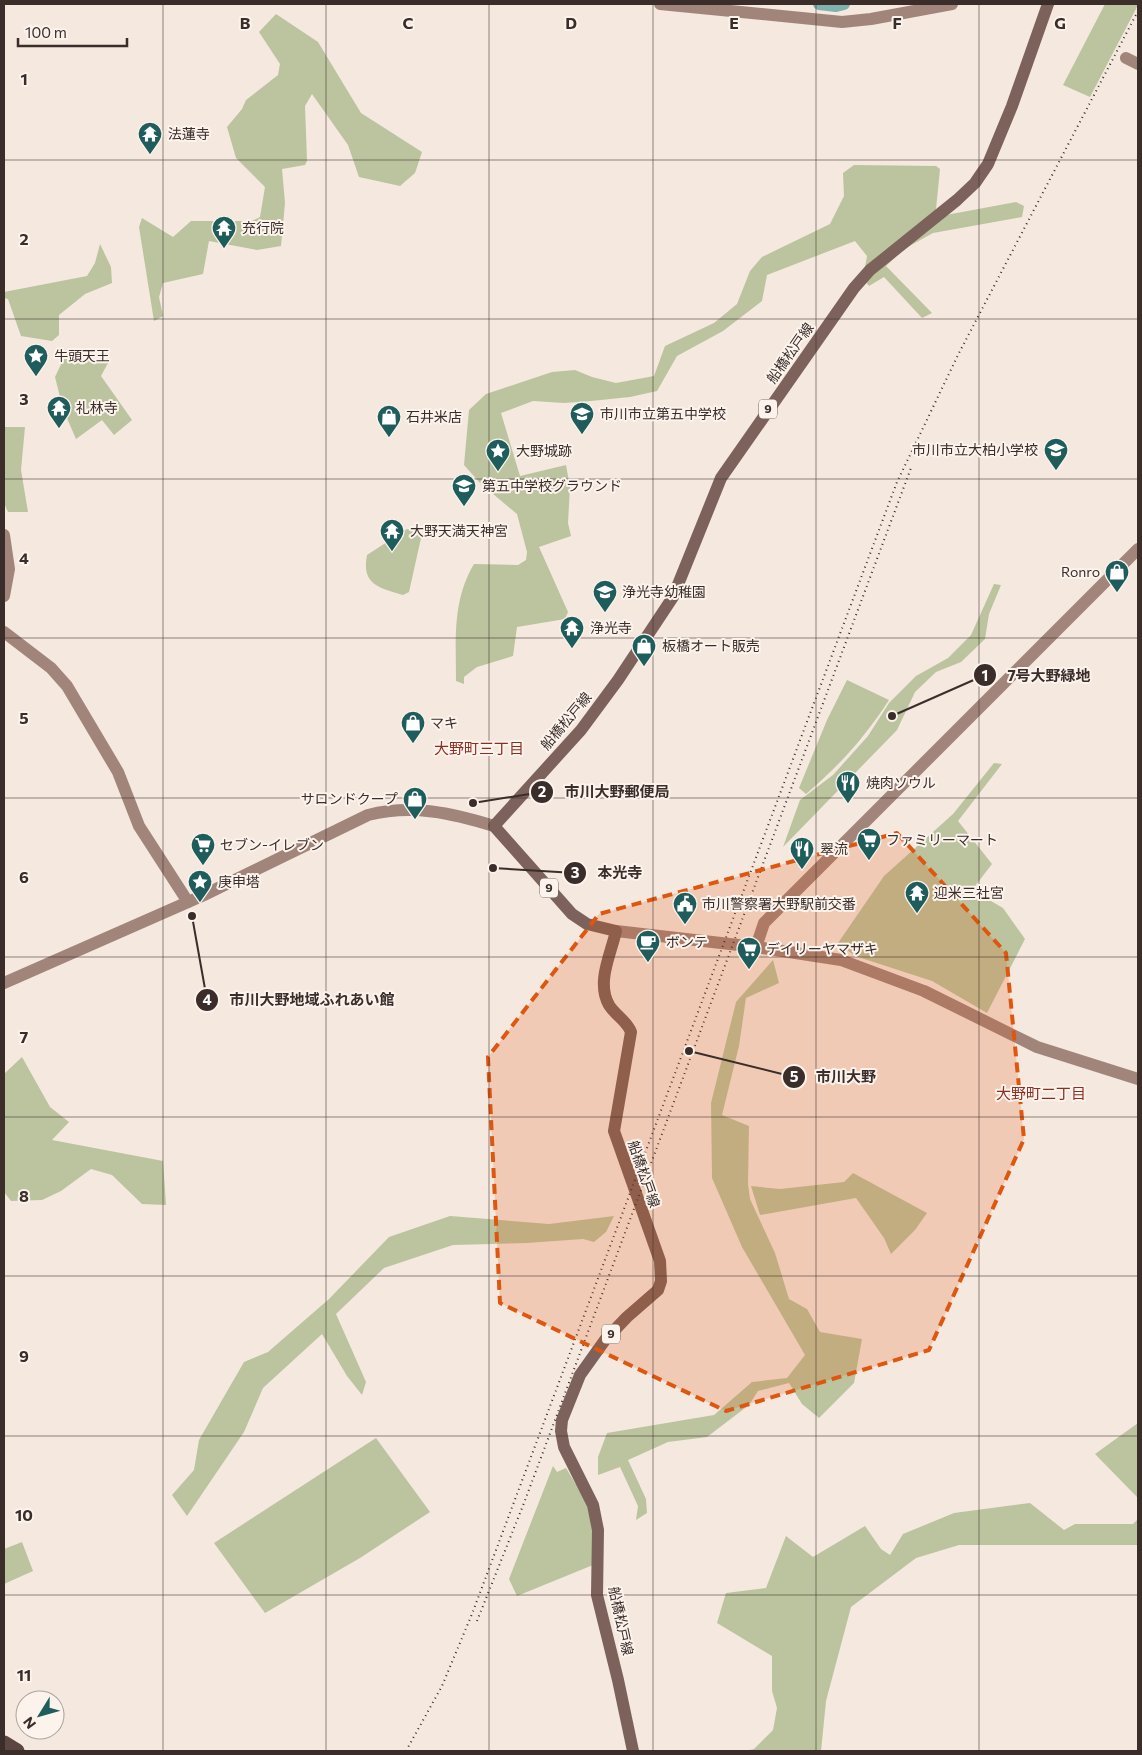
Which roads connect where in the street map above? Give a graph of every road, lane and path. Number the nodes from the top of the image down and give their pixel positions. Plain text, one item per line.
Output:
1 (660, 4) edge
2 (952, 4) edge
3 (1048, 4) edge
4 (1126, 58) dead end
5 (1138, 64) edge
6 (4, 535) edge
7 (1138, 549) edge
8 (4, 596) edge
9 (4, 632) edge
10 (494, 826) junction
11 (188, 902) junction
12 (616, 932) junction
13 (756, 946) junction
14 (4, 983) edge
15 (1138, 1079) edge
16 (4, 1743) edge
17 (17, 1751) edge
18 (633, 1751) edge

1 - 2 street
3 - 10 main road, 船橋松戸線 / 9
4 - 5 street
6 - 8 street
7 - 13 street
9 - 11 street
10 - 11 street
10 - 12 main road, 9
11 - 14 street
12 - 13 street
12 - 18 main road, 船橋松戸線 / 9
13 - 15 street
16 - 17 highway

